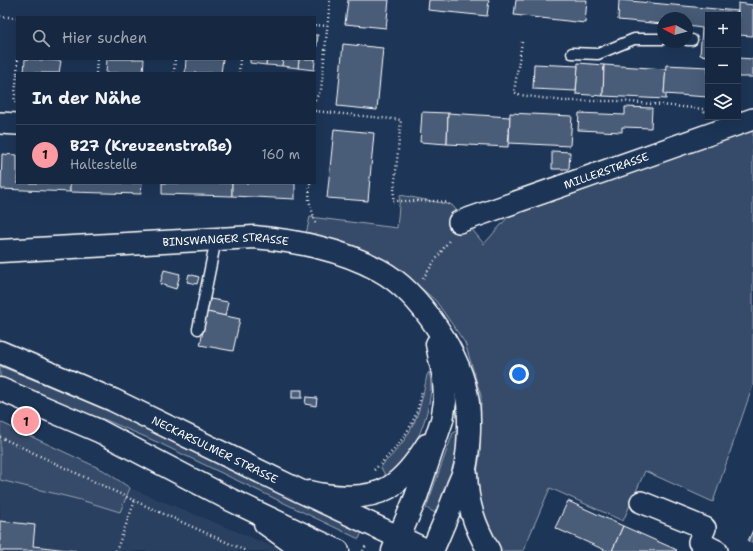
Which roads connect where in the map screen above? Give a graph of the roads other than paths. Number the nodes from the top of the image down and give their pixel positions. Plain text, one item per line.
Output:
1 (657, 39) edge
2 (572, 52) dead end
3 (753, 119) edge
4 (459, 222) road end
5 (216, 239) junction
6 (0, 251) edge
7 (429, 316) junction
8 (198, 329) dead end
9 (0, 352) edge
10 (0, 389) edge
11 (442, 420) junction
12 (466, 464) junction
13 (298, 490) junction
14 (231, 500) junction
15 (641, 502) dead end
16 (396, 544) edge
17 (304, 551) edge
18 (338, 551) edge
19 (428, 551) edge
20 (432, 551) edge
21 (489, 551) edge
22 (717, 551) edge

1 - 2 lane
3 - 4 street, MILLERSTRASSE
5 - 6 main road, BINSWANGER STRASSE
5 - 7 main road, BINSWANGER STRASSE
5 - 8 lane
7 - 11 main road, BINSWANGER STRASSE
7 - 12 main road, BINSWANGER STRASSE
9 - 13 main road, NECKARSULMER STRASSE
10 - 14 main road
11 - 13 main road
11 - 16 main road, BINSWANGER STRASSE
12 - 20 main road, BINSWANGER STRASSE
12 - 21 main road
13 - 16 main road, NECKARSULMER STRASSE
14 - 17 main road
14 - 18 main road
15 - 22 street
16 - 19 main road, NECKARSULMER STRASSE

